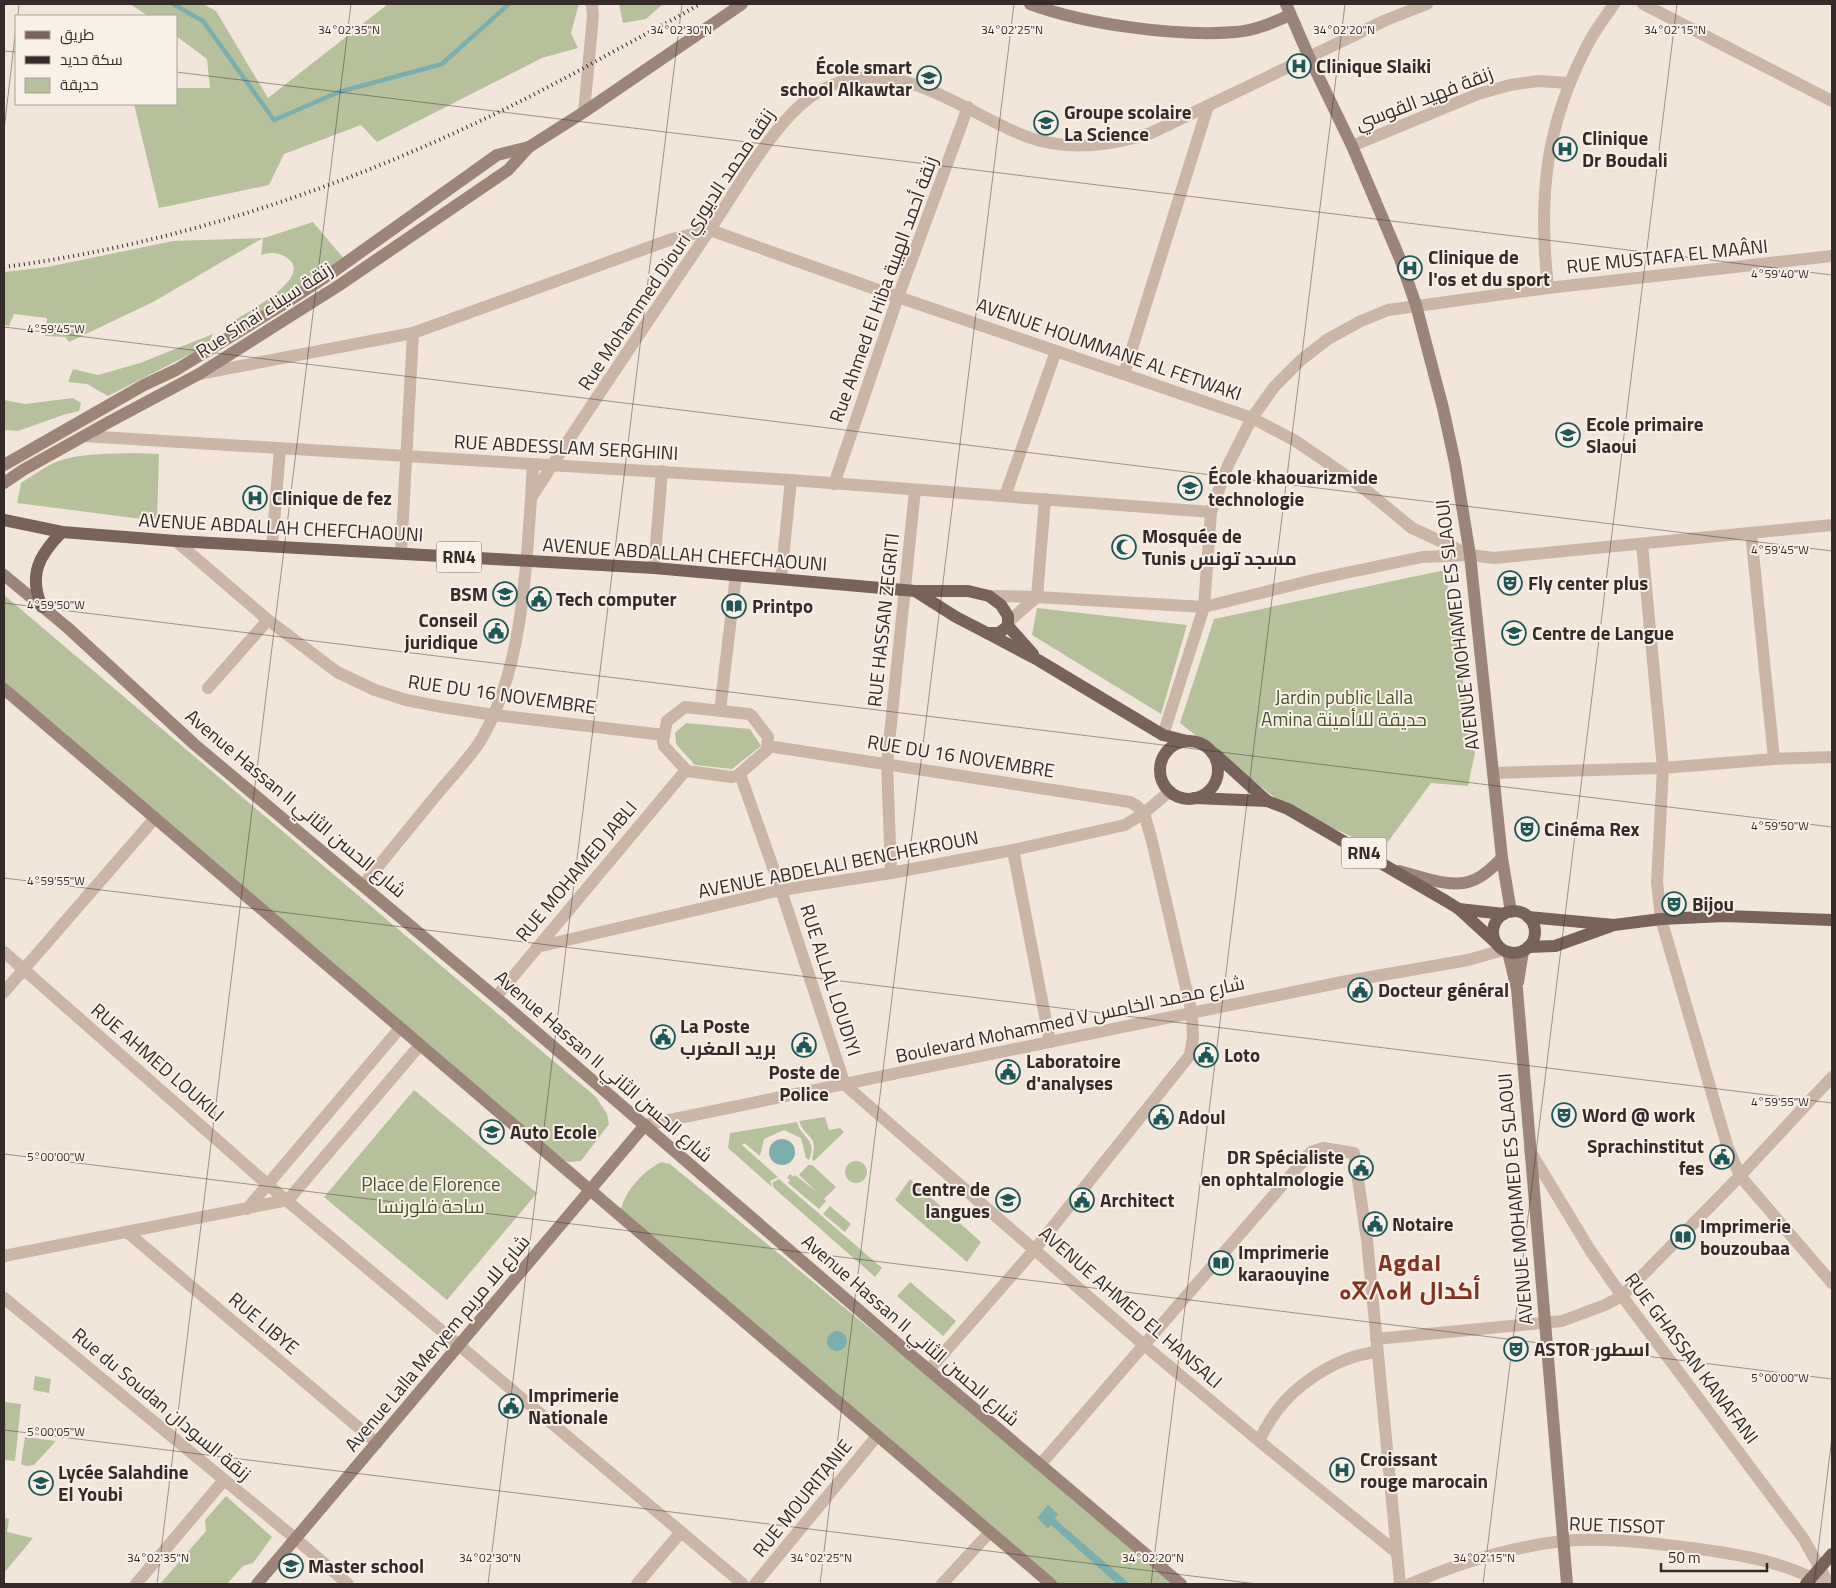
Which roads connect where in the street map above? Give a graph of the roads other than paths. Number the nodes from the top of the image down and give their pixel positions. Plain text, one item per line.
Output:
1 (592, 4) edge
2 (742, 4) edge
3 (1030, 4) edge
4 (1428, 4) edge
5 (1614, 4) edge
6 (1643, 4) edge
7 (1288, 9) edge
8 (1309, 56) junction
9 (1569, 83) junction
10 (1832, 101) edge
11 (1208, 106) junction
12 (968, 107) junction
13 (584, 112) junction
14 (1352, 146) junction
15 (529, 147) junction
16 (710, 230) junction
17 (1832, 256) edge
18 (1548, 288) junction
19 (898, 297) junction
20 (1416, 305) junction
21 (413, 333) junction
22 (1056, 351) junction
23 (199, 374) junction
24 (1124, 374) junction
25 (1252, 418) junction
26 (84, 436) junction
27 (280, 449) junction
28 (407, 456) junction
29 (4, 465) edge
30 (533, 465) junction
31 (552, 466) junction
32 (662, 472) junction
33 (790, 480) junction
34 (4, 483) edge
35 (834, 484) junction
36 (915, 490) junction
37 (1005, 496) junction
38 (531, 498) junction
39 (1044, 499) junction
40 (1210, 512) junction
41 (4, 520) edge
42 (1832, 525) edge
43 (62, 532) junction
44 (1751, 534) junction
45 (176, 541) junction
46 (1642, 544) junction
47 (272, 546) junction
48 (401, 553) junction
49 (1470, 555) junction
50 (526, 561) junction
51 (654, 568) junction
52 (736, 574) junction
53 (4, 575) edge
54 (781, 578) junction
55 (910, 590) junction
56 (953, 592) junction
57 (989, 596) junction
58 (1037, 597) junction
59 (42, 607) junction
60 (1204, 607) junction
61 (950, 612) junction
62 (268, 620) junction
63 (1009, 623) junction
64 (988, 633) junction
65 (1038, 660) junction
66 (4, 688) edge
67 (208, 688) dead end
68 (720, 711) junction
69 (494, 715) junction
70 (664, 735) junction
71 (1163, 735) junction
72 (1187, 741) junction
73 (768, 746) junction
74 (1167, 751) junction
75 (1212, 752) junction
76 (1832, 757) edge
77 (1774, 759) junction
78 (887, 763) junction
79 (1663, 768) junction
80 (686, 770) junction
81 (1493, 773) junction
82 (740, 774) junction
83 (1170, 791) junction
84 (1194, 798) junction
85 (1267, 801) junction
86 (1144, 813) junction
87 (155, 818) junction
88 (1013, 850) junction
89 (1502, 858) junction
90 (1392, 869) junction
91 (891, 873) junction
92 (363, 885) junction
93 (781, 890) junction
94 (1459, 909) junction
95 (1508, 913) junction
96 (1528, 917) junction
97 (1661, 919) junction
98 (1832, 920) edge
99 (1614, 925) junction
100 (537, 947) junction
101 (1502, 948) junction
102 (1526, 949) junction
103 (4, 952) edge
104 (24, 969) junction
105 (1517, 989) junction
106 (4, 992) edge
107 (496, 997) junction
108 (1192, 1014) junction
109 (400, 1028) junction
110 (1050, 1042) junction
111 (420, 1045) junction
112 (1832, 1077) edge
113 (846, 1084) junction
114 (645, 1125) junction
115 (1529, 1150) junction
116 (1740, 1176) junction
117 (267, 1184) junction
118 (590, 1190) junction
119 (288, 1200) junction
120 (247, 1209) junction
121 (127, 1232) junction
122 (1035, 1249) junction
123 (4, 1256) edge
124 (1832, 1283) edge
125 (1622, 1296) junction
126 (4, 1298) edge
127 (1545, 1323) junction
128 (1144, 1344) junction
129 (1377, 1345) junction
130 (460, 1346) junction
131 (929, 1370) junction
132 (877, 1436) junction
133 (1259, 1441) junction
134 (377, 1443) junction
135 (1040, 1465) junction
136 (224, 1480) junction
137 (682, 1532) junction
138 (990, 1532) junction
139 (296, 1539) junction
140 (1563, 1541) junction
141 (1396, 1552) junction
142 (1832, 1554) edge
143 (1813, 1577) edge
144 (136, 1584) edge
145 (256, 1584) edge
146 (348, 1584) edge
147 (637, 1584) edge
148 (742, 1584) edge
149 (755, 1584) edge
150 (942, 1584) edge
151 (1050, 1584) edge
152 (1181, 1584) edge
153 (1400, 1584) edge
154 (1410, 1584) edge
155 (1567, 1584) edge
156 (1824, 1584) edge
157 (1829, 1584) edge

1 - 13 street
2 - 13 street, Rue Sinaï زنقة سيناء
3 - 7 street
4 - 8 street, Rue Mohammed Diouri زنقة محمد الديوري
5 - 9 street
6 - 10 street
7 - 8 street, AVENUE MOHAMED ES SLAOUI
8 - 11 street, Rue Mohammed Diouri زنقة محمد الديوري
8 - 14 street, AVENUE MOHAMED ES SLAOUI
9 - 14 street, زنقة فهيد القوسي
9 - 18 street
11 - 12 street, Rue Mohammed Diouri زنقة محمد الديوري
11 - 24 street
12 - 16 street, Rue Mohammed Diouri زنقة محمد الديوري
12 - 19 street, Rue Ahmed El Hiba زنقة أحمد الهيبة
13 - 15 street, Rue Sinaï زنقة سيناء
14 - 20 street, AVENUE MOHAMED ES SLAOUI
15 - 23 street, Rue Sinaï زنقة سيناء
15 - 29 street, Rue Sinaï زنقة سيناء
16 - 19 street, AVENUE HOUMMANE AL FETWAKI
16 - 21 street
16 - 31 street, Rue Mohammed Diouri زنقة محمد الديوري
17 - 18 street, RUE MUSTAFA EL MAÂNI
18 - 20 street, RUE MUSTAFA EL MAÂNI
19 - 22 street, AVENUE HOUMMANE AL FETWAKI
19 - 35 street, Rue Ahmed El Hiba زنقة أحمد الهيبة
20 - 25 street, RUE MUSTAFA EL MAÂNI
20 - 49 street, AVENUE MOHAMED ES SLAOUI
21 - 23 street
21 - 28 street
22 - 24 street, AVENUE HOUMMANE AL FETWAKI
22 - 37 street
23 - 26 street, Rue Sinaï زنقة سيناء
24 - 25 street, AVENUE HOUMMANE AL FETWAKI
25 - 40 street, RUE MUSTAFA EL MAÂNI
25 - 49 street, AVENUE HOUMMANE AL FETWAKI
26 - 27 street, RUE ABDESSLAM SERGHINI
26 - 34 street, Rue Sinaï زنقة سيناء
27 - 28 street, RUE ABDESSLAM SERGHINI
27 - 47 street
28 - 30 street, RUE ABDESSLAM SERGHINI
28 - 48 street
30 - 31 street, RUE ABDESSLAM SERGHINI
30 - 38 street
31 - 32 street, RUE ABDESSLAM SERGHINI
31 - 38 street, Rue Mohammed Diouri زنقة محمد الديوري
32 - 33 street, RUE ABDESSLAM SERGHINI
32 - 51 street
33 - 35 street, RUE ABDESSLAM SERGHINI
33 - 54 street
35 - 36 street, RUE ABDESSLAM SERGHINI
36 - 37 street, RUE ABDESSLAM SERGHINI
36 - 55 street, RUE HASSAN ZEGRITI
37 - 39 street, RUE ABDESSLAM SERGHINI
38 - 50 street
39 - 40 street, RUE ABDESSLAM SERGHINI
39 - 58 street
40 - 60 street, RUE MUSTAFA EL MAÂNI
41 - 43 main road, AVENUE ABDALLAH CHEFCHAOUNI / RN4
42 - 44 street
43 - 45 main road, AVENUE ABDALLAH CHEFCHAOUNI / RN4
43 - 59 main road
44 - 46 street
44 - 77 street
45 - 47 main road, AVENUE ABDALLAH CHEFCHAOUNI / RN4
45 - 62 street, RUE DU 16 NOVEMBRE
46 - 49 street
46 - 79 street
47 - 48 main road, AVENUE ABDALLAH CHEFCHAOUNI / RN4
48 - 50 main road, AVENUE ABDALLAH CHEFCHAOUNI / RN4
49 - 60 street
49 - 81 street, AVENUE MOHAMED ES SLAOUI
50 - 51 main road, AVENUE ABDALLAH CHEFCHAOUNI / RN4
50 - 69 street
51 - 52 main road, AVENUE ABDALLAH CHEFCHAOUNI / RN4
52 - 54 main road, AVENUE ABDALLAH CHEFCHAOUNI / RN4
52 - 68 street
53 - 59 street, Avenue Hassan II شارع الحسن الثاني
54 - 55 main road, AVENUE ABDALLAH CHEFCHAOUNI / RN4
55 - 56 main road, AVENUE ABDALLAH CHEFCHAOUNI / RN4
55 - 61 main road, AVENUE ABDALLAH CHEFCHAOUNI / RN4
55 - 78 street, RUE HASSAN ZEGRITI
56 - 57 main road, RN4
56 - 61 main road
57 - 58 street
57 - 63 main road, RN4
58 - 60 street
58 - 63 street
59 - 92 street, Avenue Hassan II شارع الحسن الثاني
60 - 71 street, RUE MUSTAFA EL MAÂNI
61 - 64 main road, RN4
62 - 67 street
62 - 69 street, RUE DU 16 NOVEMBRE
63 - 64 main road
63 - 65 main road, RN4
64 - 65 main road, RN4
65 - 71 main road, RN4
66 - 87 street
68 - 70 street
68 - 73 street
69 - 70 street, RUE DU 16 NOVEMBRE
69 - 92 street
70 - 80 street
71 - 72 main road, RN4
71 - 74 main road
72 - 74 main road
72 - 75 main road, RN4
73 - 78 street, RUE DU 16 NOVEMBRE
73 - 82 street
74 - 83 main road
75 - 84 main road
75 - 85 main road, RN4
76 - 77 street
77 - 79 street
78 - 86 street, RUE DU 16 NOVEMBRE
78 - 91 street, RUE HASSAN ZEGRITI
79 - 81 street
79 - 97 street
80 - 82 street
80 - 100 street, RUE MOHAMED JABLI
81 - 89 street, AVENUE MOHAMED ES SLAOUI
82 - 93 street, RUE ALLAL LOUDIYI
83 - 84 main road, RN4
83 - 86 street, AVENUE ABDELALI BENCHEKROUN
84 - 85 main road, RN4
85 - 90 main road, RN4
86 - 88 street, AVENUE ABDELALI BENCHEKROUN
86 - 108 street
87 - 104 street
87 - 109 street
88 - 91 street, AVENUE ABDELALI BENCHEKROUN
88 - 110 street
89 - 90 street
89 - 95 street, AVENUE MOHAMED ES SLAOUI
90 - 94 main road, RN4
91 - 93 street, AVENUE ABDELALI BENCHEKROUN
92 - 107 street, Avenue Hassan II شارع الحسن الثاني
93 - 100 street, AVENUE ABDELALI BENCHEKROUN
93 - 113 street, RUE ALLAL LOUDIYI
94 - 95 main road, RN4
94 - 101 main road, RN4
95 - 96 main road, RN4
95 - 101 main road
96 - 99 main road, RN4
96 - 102 main road
97 - 98 main road, RN4
97 - 99 main road, RN4
97 - 116 street
99 - 102 main road, RN4
100 - 107 street, RUE MOHAMED JABLI
101 - 102 main road, RN4
101 - 105 street, AVENUE MOHAMED ES SLAOUI
101 - 108 street, Boulevard Mohammed V شارع محمد الخامس
102 - 105 street, AVENUE MOHAMED ES SLAOUI
103 - 104 street, RUE AHMED LOUKILI
104 - 106 street
104 - 117 street, RUE AHMED LOUKILI
105 - 115 street, AVENUE MOHAMED ES SLAOUI
107 - 114 street, Avenue Hassan II شارع الحسن الثاني
108 - 110 street, Boulevard Mohammed V شارع محمد الخامس
108 - 122 street
109 - 111 street
109 - 117 street
110 - 113 street, Boulevard Mohammed V شارع محمد الخامس
111 - 118 street
111 - 119 street
112 - 116 street
113 - 114 street, Boulevard Mohammed V شارع محمد الخامس
113 - 122 street, AVENUE AHMED EL HANSALI
114 - 118 street, Avenue Lalla Meryem شارع للا مريم
114 - 131 street, Avenue Hassan II شارع الحسن الثاني
115 - 125 street, RUE GHASSAN KANAFANI
115 - 127 street, AVENUE MOHAMED ES SLAOUI
116 - 124 street
116 - 125 street
117 - 119 street, RUE AHMED LOUKILI
117 - 120 street
118 - 130 street, Avenue Lalla Meryem شارع للا مريم
118 - 132 street
119 - 120 street
119 - 130 street, RUE AHMED LOUKILI
120 - 121 street
121 - 123 street
121 - 134 street, RUE LIBYE
122 - 128 street, AVENUE AHMED EL HANSALI
122 - 131 street
125 - 127 street
125 - 143 street, RUE GHASSAN KANAFANI
126 - 136 street, Rue du Soudan زنقة السودان
127 - 129 street
127 - 140 street, AVENUE MOHAMED ES SLAOUI
128 - 129 street
128 - 133 street, AVENUE AHMED EL HANSALI
128 - 135 street
129 - 133 street
129 - 141 street
130 - 134 street, Avenue Lalla Meryem شارع للا مريم
130 - 137 street, RUE AHMED LOUKILI
131 - 135 street, Avenue Hassan II شارع الحسن الثاني
132 - 138 street
132 - 149 street, RUE MOURITANIE
133 - 141 street, AVENUE AHMED EL HANSALI
134 - 139 street, Avenue Lalla Meryem شارع للا مريم
135 - 152 street, Avenue Hassan II شارع الحسن الثاني
136 - 139 street, Rue du Soudan زنقة السودان
136 - 144 street
137 - 147 street
137 - 148 street, RUE AHMED LOUKILI
138 - 150 street
138 - 151 street
139 - 145 street, Avenue Lalla Meryem شارع للا مريم
139 - 146 street, Rue du Soudan زنقة السودان
140 - 143 street, RUE TISSOT
140 - 154 street, RUE TISSOT
140 - 155 street, AVENUE MOHAMED ES SLAOUI
141 - 153 street
142 - 143 main road
143 - 156 street, RUE TISSOT
143 - 157 street, RUE GHASSAN KANAFANI

